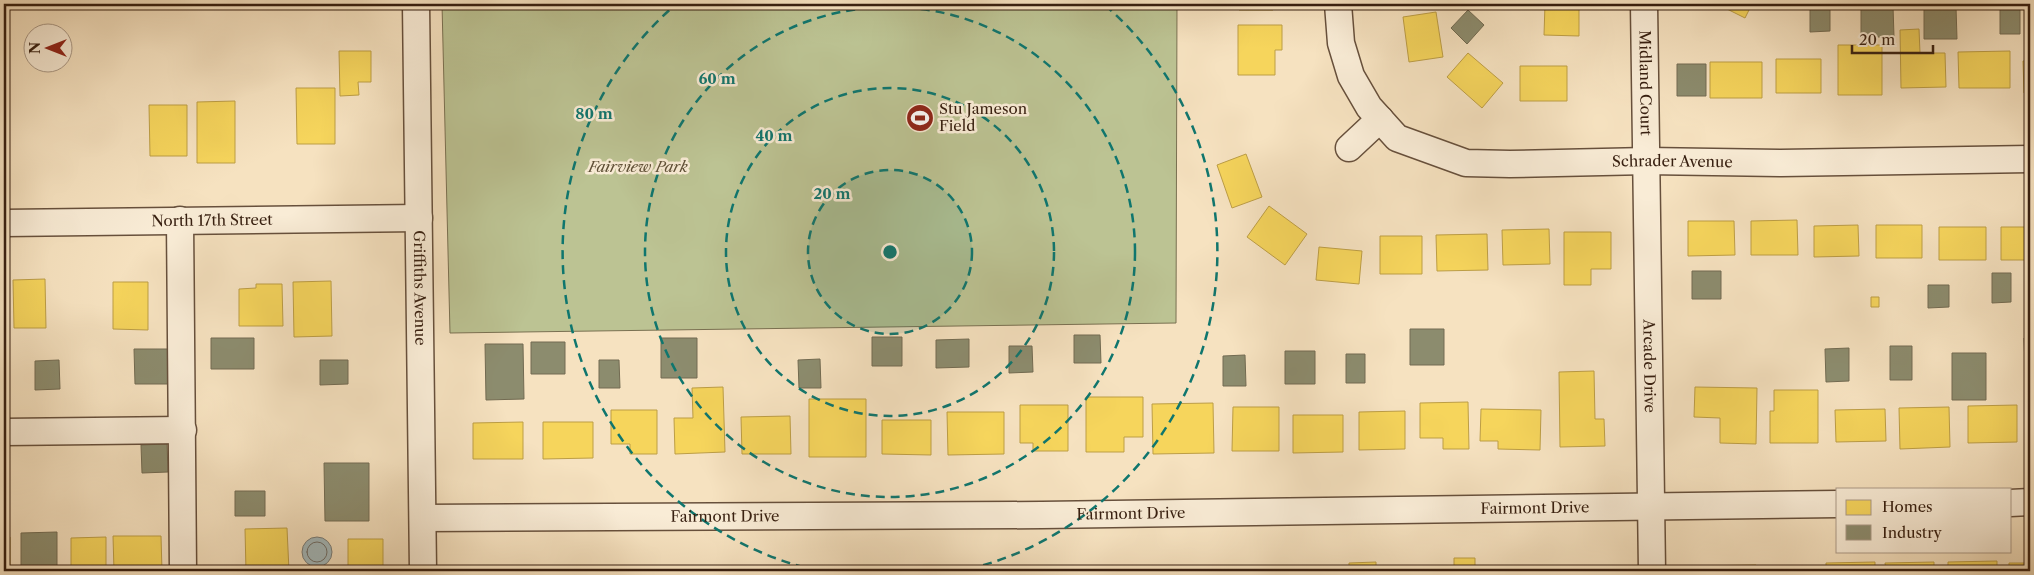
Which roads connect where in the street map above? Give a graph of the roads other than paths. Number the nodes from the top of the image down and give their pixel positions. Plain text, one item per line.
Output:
1 (416, 4) edge
2 (1338, 4) edge
3 (1644, 4) edge
4 (1380, 119) junction
5 (1349, 148) dead end
6 (2030, 159) edge
7 (1647, 161) junction
8 (419, 218) junction
9 (180, 220) junction
10 (4, 223) edge
11 (183, 430) junction
12 (4, 432) edge
13 (2012, 502) edge
14 (2030, 502) edge
15 (1836, 504) edge
16 (1651, 507) junction
17 (423, 518) junction
18 (183, 571) edge
19 (423, 571) edge
20 (1652, 571) edge

1 - 8 street, Griffiths Avenue
2 - 4 street, Schrader Avenue
3 - 7 street, Midland Court
4 - 5 street
4 - 7 street, Schrader Avenue
6 - 7 street, Schrader Avenue
7 - 16 street, Arcade Drive
8 - 9 street, North 17th Street
8 - 17 street, Griffiths Avenue
9 - 10 street, North 17th Street
9 - 11 street
11 - 12 street
11 - 18 street
13 - 14 street
15 - 16 street, Fairmont Drive
16 - 17 street, Fairmont Drive
16 - 20 street, Arcade Drive
17 - 19 street, Griffiths Avenue

